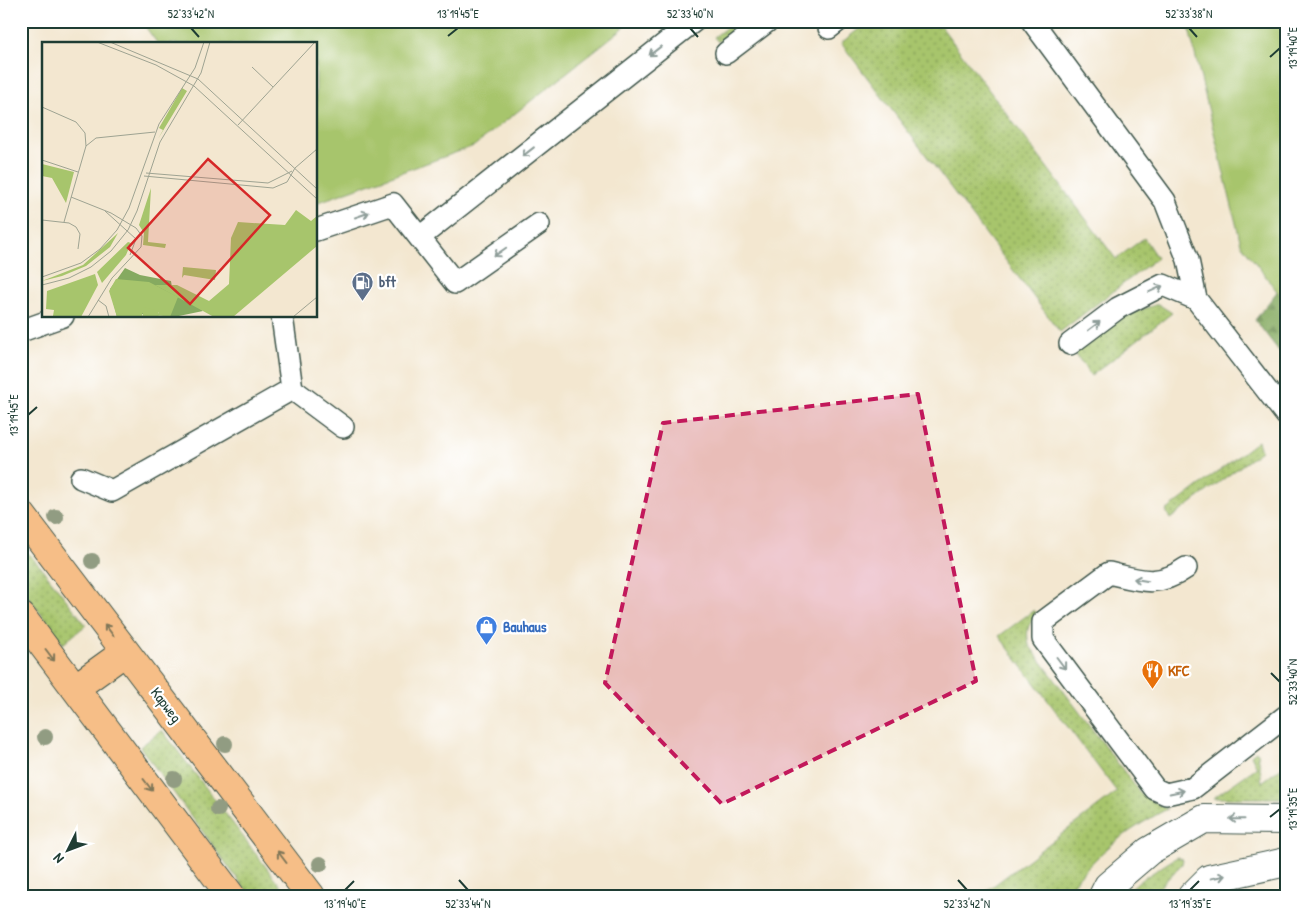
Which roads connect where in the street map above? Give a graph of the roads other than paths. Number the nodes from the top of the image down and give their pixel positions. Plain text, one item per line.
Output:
1 (694, 21) edge
2 (768, 21) edge
3 (1032, 21) edge
4 (726, 53) dead end
5 (540, 224) dead end
6 (318, 229) edge
7 (420, 237) junction
8 (1196, 299) junction
9 (57, 318) edge
10 (282, 318) edge
11 (21, 330) edge
12 (1070, 344) dead end
13 (292, 389) junction
14 (1286, 415) edge
15 (343, 427) dead end
16 (81, 478) dead end
17 (21, 514) edge
18 (21, 536) edge
19 (56, 560) junction
20 (1186, 568) dead end
21 (21, 616) edge
22 (125, 652) junction
23 (75, 688) junction
24 (1286, 716) edge
25 (1286, 820) edge
26 (1286, 862) edge
27 (231, 896) edge
28 (311, 896) edge
29 (1103, 896) edge
30 (1192, 896) edge

1 -> 7 lane
2 - 4 lane
3 - 8 lane
5 -> 7 lane
6 -> 7 lane
12 -> 8 lane
8 - 14 lane
9 - 11 lane
10 - 13 lane
13 - 15 lane
13 - 16 lane
17 - 19 main road, Kapweg
18 - 19 lane
22 -> 19 main road, Kapweg
20 -> 24 lane
21 -> 23 main road
22 - 23 main road
28 -> 22 main road, Kapweg
23 -> 27 main road
25 -> 29 street
30 -> 26 street

